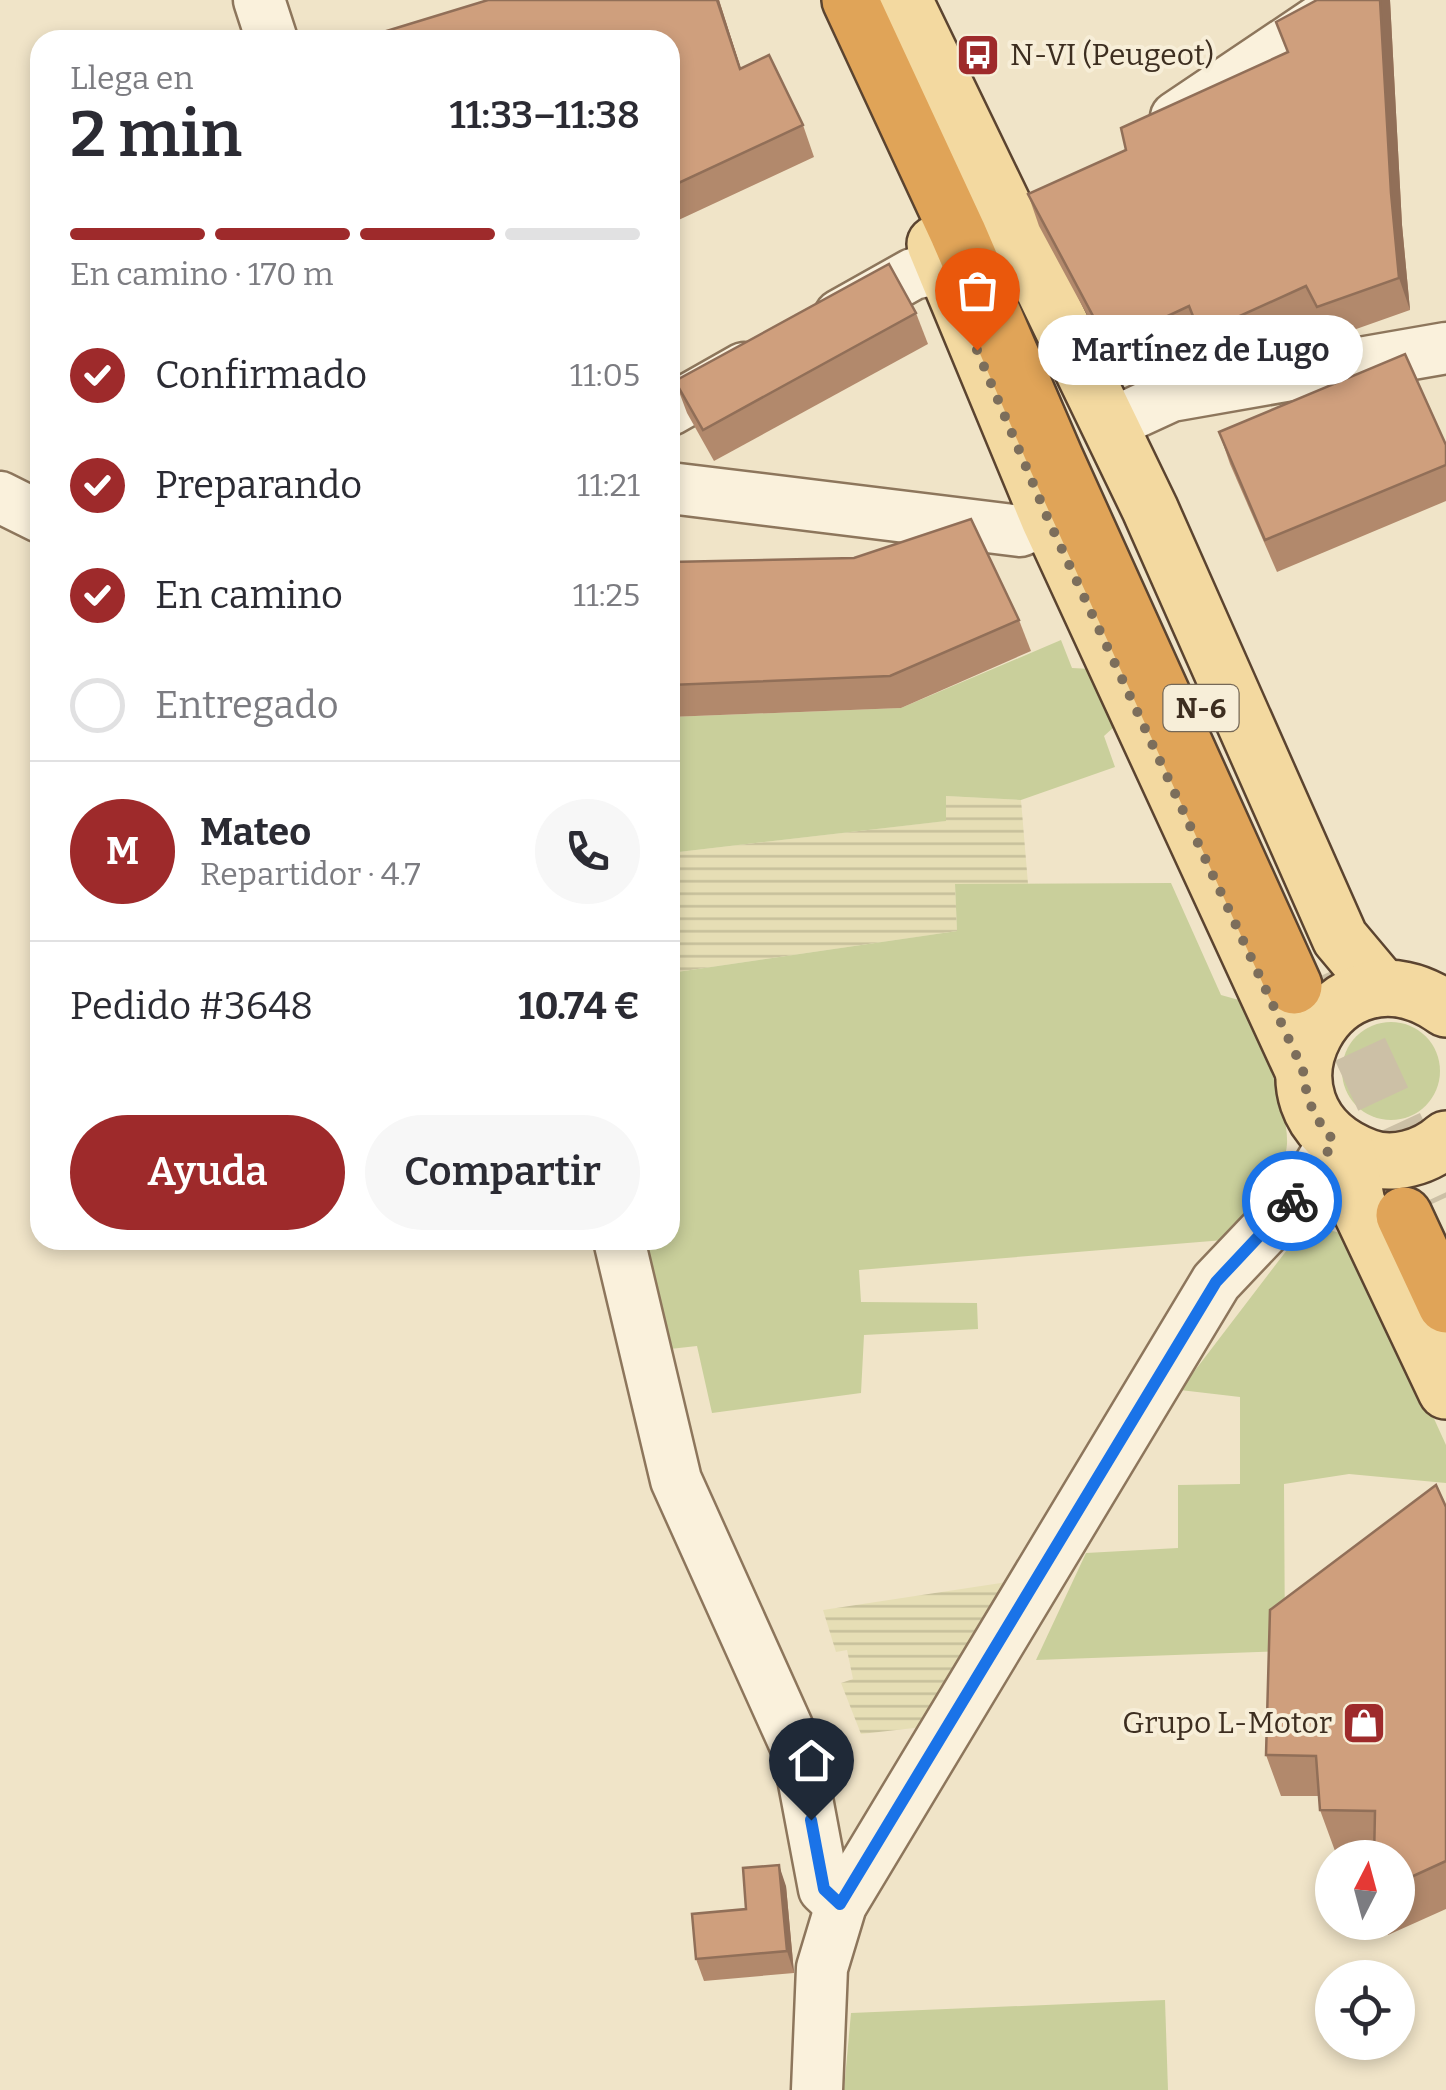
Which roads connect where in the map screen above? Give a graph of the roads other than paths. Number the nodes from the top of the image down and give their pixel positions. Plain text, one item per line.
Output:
1 (259, 0) edge
2 (838, 0) edge
3 (850, 0) edge
4 (892, 0) edge
5 (904, 0) edge
6 (1350, 0) edge
7 (269, 30) edge
8 (1134, 147) edge
9 (944, 266) junction
10 (1446, 348) edge
11 (680, 404) edge
12 (1108, 424) junction
13 (680, 489) edge
14 (0, 496) edge
15 (30, 512) edge
16 (1048, 519) junction
17 (1426, 996) edge
18 (1303, 1070) junction
19 (1446, 1139) edge
20 (1340, 1145) junction
21 (1427, 1218) tunnel mouth
22 (620, 1250) edge
23 (1446, 1306) edge
24 (1446, 1391) edge
25 (840, 1904) junction
26 (817, 2090) edge

1 - 7 street
2 - 9 main road
3 - 4 highway, N-6
5 - 12 main road
6 - 8 street
9 - 11 street
9 - 16 main road
10 - 12 street
12 - 17 main road
13 - 16 street
14 - 15 street
16 - 18 main road
17 - 18 main road
18 - 20 main road
19 - 20 main road
20 - 24 main road
20 - 25 street
21 - 23 highway
22 - 25 street
25 - 26 street

